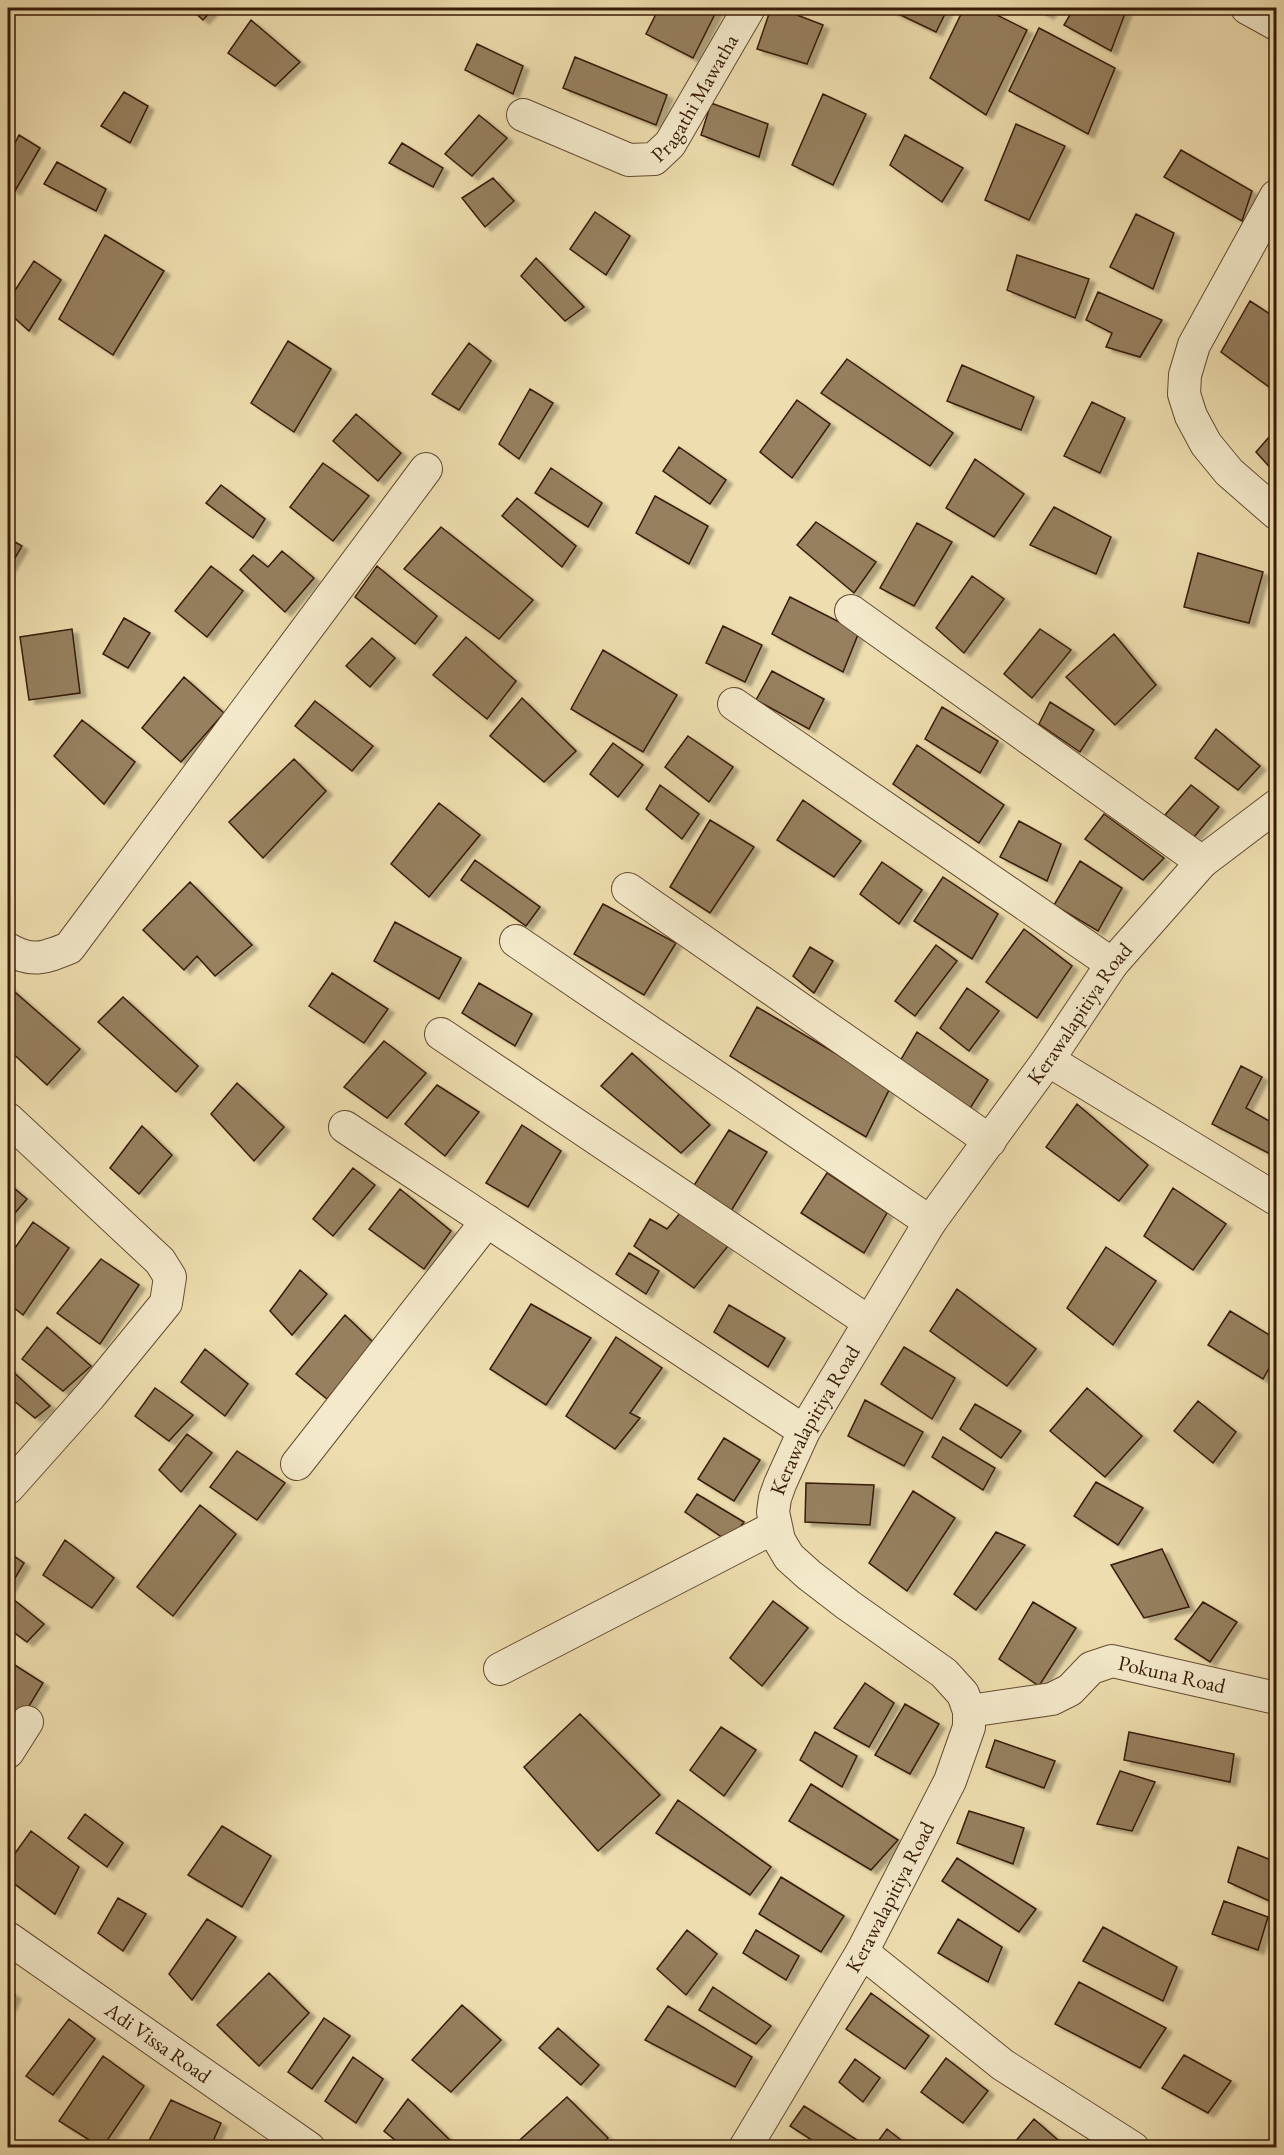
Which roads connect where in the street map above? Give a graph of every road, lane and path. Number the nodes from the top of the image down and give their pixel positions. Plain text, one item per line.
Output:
1 (748, 8) edge
2 (1247, 8) edge
3 (1276, 24) edge
4 (523, 115) dead end
5 (1276, 196) edge
6 (426, 469) dead end
7 (1276, 513) edge
8 (851, 611) dead end
9 (734, 704) dead end
10 (1276, 806) edge
11 (1202, 862) junction
12 (628, 889) dead end
13 (516, 941) dead end
14 (8, 949) edge
15 (1112, 964) junction
16 (441, 1034) dead end
17 (1048, 1060) junction
18 (8, 1119) edge
19 (345, 1127) dead end
20 (990, 1141) junction
21 (1276, 1199) edge
22 (488, 1221) junction
23 (930, 1222) junction
24 (869, 1322) junction
25 (804, 1431) junction
26 (297, 1464) dead end
27 (8, 1488) edge
28 (775, 1527) junction
29 (500, 1669) dead end
30 (1276, 1698) edge
31 (969, 1711) junction
32 (27, 1722) dead end
33 (8, 1752) edge
34 (8, 1938) edge
35 (862, 1953) junction
36 (309, 2148) edge
37 (744, 2148) edge
38 (1133, 2148) edge

1 - 4 street, Pragathi Mawatha
2 - 3 street
5 - 7 street
6 - 14 street
8 - 11 street
9 - 15 street
10 - 11 street, Kerawalapitiya Road
11 - 15 street, Kerawalapitiya Road
12 - 20 street
13 - 23 street
15 - 17 street, Kerawalapitiya Road
16 - 24 street
17 - 20 street, Kerawalapitiya Road
17 - 21 street
18 - 27 street
19 - 22 street
20 - 23 street, Kerawalapitiya Road
22 - 25 street
22 - 26 street
23 - 24 street, Kerawalapitiya Road
24 - 25 street, Kerawalapitiya Road
25 - 28 street, Kerawalapitiya Road
28 - 29 street
28 - 31 street, Kerawalapitiya Road
30 - 31 street, Pokuna Road
31 - 35 street, Kerawalapitiya Road
32 - 33 street
34 - 36 street, Adi Vissa Road
35 - 37 street, Kerawalapitiya Road
35 - 38 street

